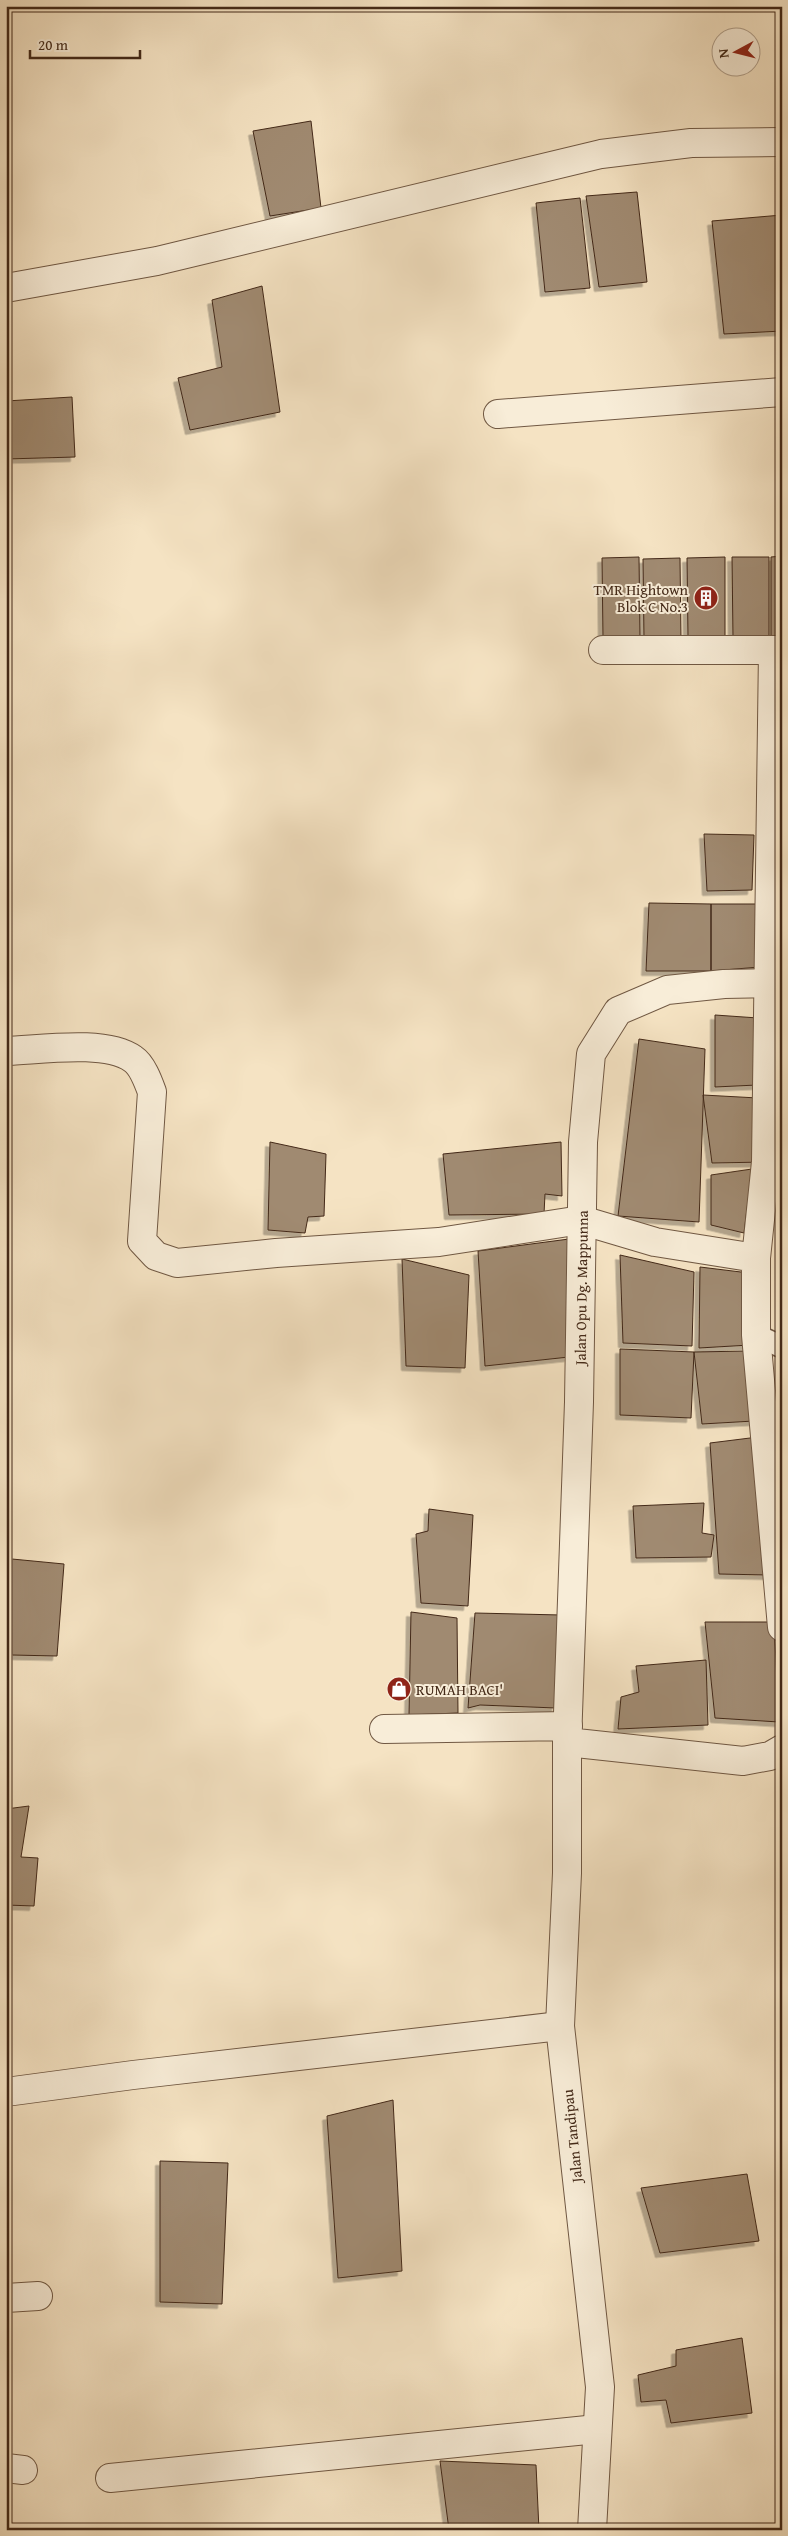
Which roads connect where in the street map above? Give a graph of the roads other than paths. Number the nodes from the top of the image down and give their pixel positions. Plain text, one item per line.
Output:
1 (782, 142) edge
2 (6, 288) edge
3 (782, 392) edge
4 (498, 414) dead end
5 (603, 650) dead end
6 (778, 650) edge
7 (777, 782) edge
8 (776, 983) edge
9 (6, 1051) edge
10 (774, 1163) edge
11 (581, 1220) junction
12 (756, 1258) junction
13 (756, 1335) junction
14 (782, 1347) edge
15 (782, 1627) edge
16 (384, 1729) dead end
17 (567, 1734) junction
18 (782, 1748) edge
19 (560, 2026) junction
20 (6, 2092) edge
21 (38, 2296) dead end
22 (6, 2298) edge
23 (597, 2429) junction
24 (110, 2478) dead end
25 (592, 2530) edge

1 - 2 street
3 - 4 street
5 - 6 street
6 - 7 street
7 - 8 street
8 - 10 street
8 - 11 street, Jalan Opu Dg. Mappunna
9 - 11 street
10 - 12 street
11 - 12 street
11 - 17 street, Jalan Opu Dg. Mappunna
12 - 13 street
13 - 14 lane
13 - 15 street
16 - 17 street
17 - 18 street
17 - 19 street, Jalan Tandipau
19 - 20 street
19 - 23 street, Jalan Tandipau
21 - 22 street
23 - 24 street
23 - 25 street, Jalan Tandipau

